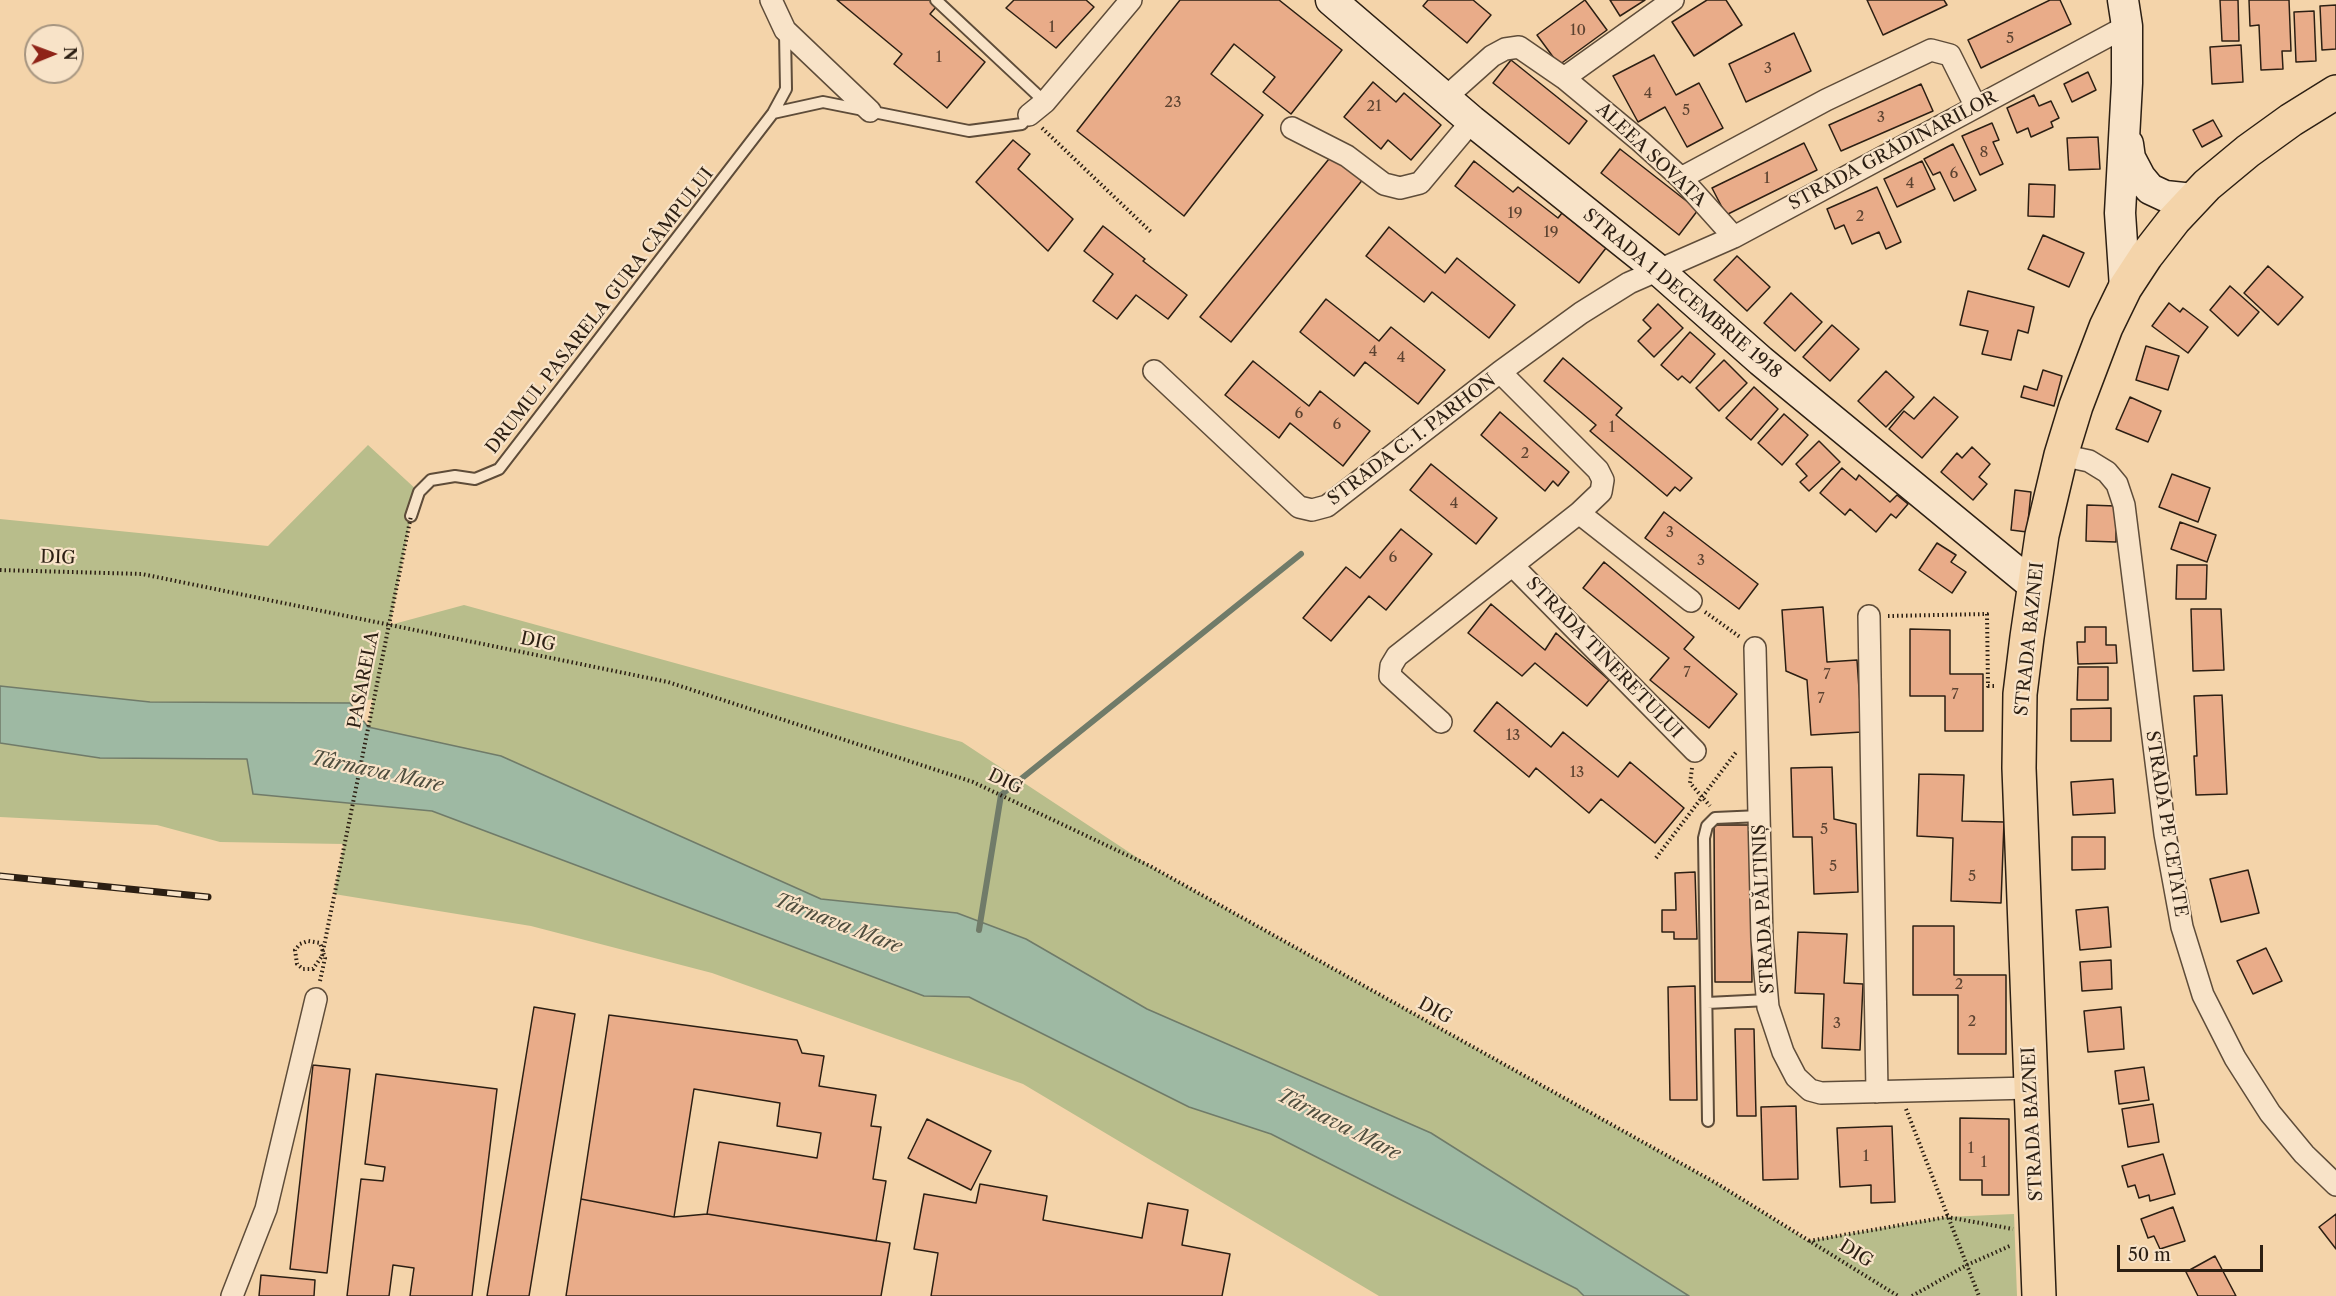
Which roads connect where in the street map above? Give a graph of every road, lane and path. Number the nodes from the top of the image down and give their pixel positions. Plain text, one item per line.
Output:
1 (771, 0) edge
2 (936, 0) edge
3 (1131, 0) edge
4 (1331, 0) edge
5 (1673, 0) edge
6 (2125, 13) edge
7 (785, 30) junction
8 (1564, 78) junction
9 (2336, 92) edge
10 (1445, 98) junction
11 (1046, 102) junction
12 (1976, 106) junction
13 (870, 111) junction
14 (773, 113) junction
15 (1029, 116) junction
16 (1472, 121) junction
17 (1292, 128) dead end
18 (2126, 129) junction
19 (1681, 178) junction
20 (2193, 199) junction
21 (1152, 233) dead end
22 (1734, 237) junction
23 (1657, 269) junction
24 (2125, 288) junction
25 (1154, 371) dead end
26 (1500, 372) junction
27 (2061, 455) junction
28 (1579, 513) junction
29 (411, 516) joint
30 (1513, 566) junction
31 (0, 570) edge
32 (2034, 586) junction
33 (1690, 601) joint
34 (1869, 616) joint
35 (1755, 648) joint
36 (2020, 694) junction
37 (1441, 722) dead end
38 (1741, 745) dead end
39 (1695, 751) joint
40 (1702, 798) junction
41 (1760, 816) junction
42 (1715, 818) junction
43 (1656, 858) dead end
44 (316, 999) joint
45 (1768, 1000) junction
46 (1707, 1004) junction
47 (2031, 1088) junction
48 (1877, 1092) junction
49 (1900, 1092) junction
50 (1708, 1121) dead end
51 (2336, 1185) edge
52 (1947, 1217) junction
53 (2038, 1233) junction
54 (1809, 1241) junction
55 (1967, 1265) junction
56 (232, 1296) edge
57 (1898, 1296) edge
58 (1912, 1296) edge
59 (1979, 1296) edge
60 (2039, 1296) edge

1 - 7 street
2 - 11 lane
3 - 11 street
4 - 10 main road, STRADA 1 DECEMBRIE 1918
5 - 8 street
6 - 12 street, STRADA GRĂDINARILOR
6 - 18 main road
7 - 13 street
7 - 14 lane
8 - 10 street, ALEEA SOVATA
8 - 19 street, ALEEA SOVATA
9 - 20 main road, STRADA BAZNEI
10 - 16 main road, STRADA 1 DECEMBRIE 1918
11 - 15 street
12 - 19 street
12 - 22 street, STRADA GRĂDINARILOR
13 - 14 lane
13 - 15 lane
14 - 29 lane, DRUMUL PASARELA GURA CÂMPULUI
15 - 21 path
16 - 17 street
16 - 23 main road, STRADA 1 DECEMBRIE 1918
18 - 20 main road
18 - 24 main road
19 - 22 street, ALEEA SOVATA
20 - 24 main road, STRADA BAZNEI
22 - 23 street, STRADA GRĂDINARILOR
23 - 26 street, STRADA C. I. PARHON
23 - 32 main road, STRADA 1 DECEMBRIE 1918
24 - 27 main road, STRADA BAZNEI
25 - 26 street, STRADA C. I. PARHON
26 - 28 street, STRADA TINERETULUI
27 - 32 main road, STRADA BAZNEI
27 - 51 street, STRADA PE CETATE
28 - 30 street, STRADA TINERETULUI
28 - 33 street
29 - 44 path, PASARELA, bridge
30 - 37 street, STRADA TINERETULUI
30 - 39 street, STRADA TINERETULUI
31 - 54 path, DIG
32 - 36 main road, STRADA BAZNEI
33 - 35 path
34 - 36 path
34 - 48 street
35 - 41 street, STRADA PĂLTINIȘ
36 - 47 main road, STRADA BAZNEI
38 - 40 path
39 - 40 path
40 - 42 path
40 - 43 path
41 - 42 lane
41 - 45 street, STRADA PĂLTINIȘ
42 - 46 lane
44 - 56 street
45 - 46 lane
45 - 48 street, STRADA PĂLTINIȘ
46 - 50 lane
47 - 49 street, STRADA PĂLTINIȘ
47 - 53 main road, STRADA BAZNEI
48 - 49 street, STRADA PĂLTINIȘ
49 - 52 path
52 - 53 path
52 - 54 path
52 - 55 path
53 - 55 path
53 - 60 main road, STRADA BAZNEI
54 - 57 path, DIG
55 - 58 path
55 - 59 path

